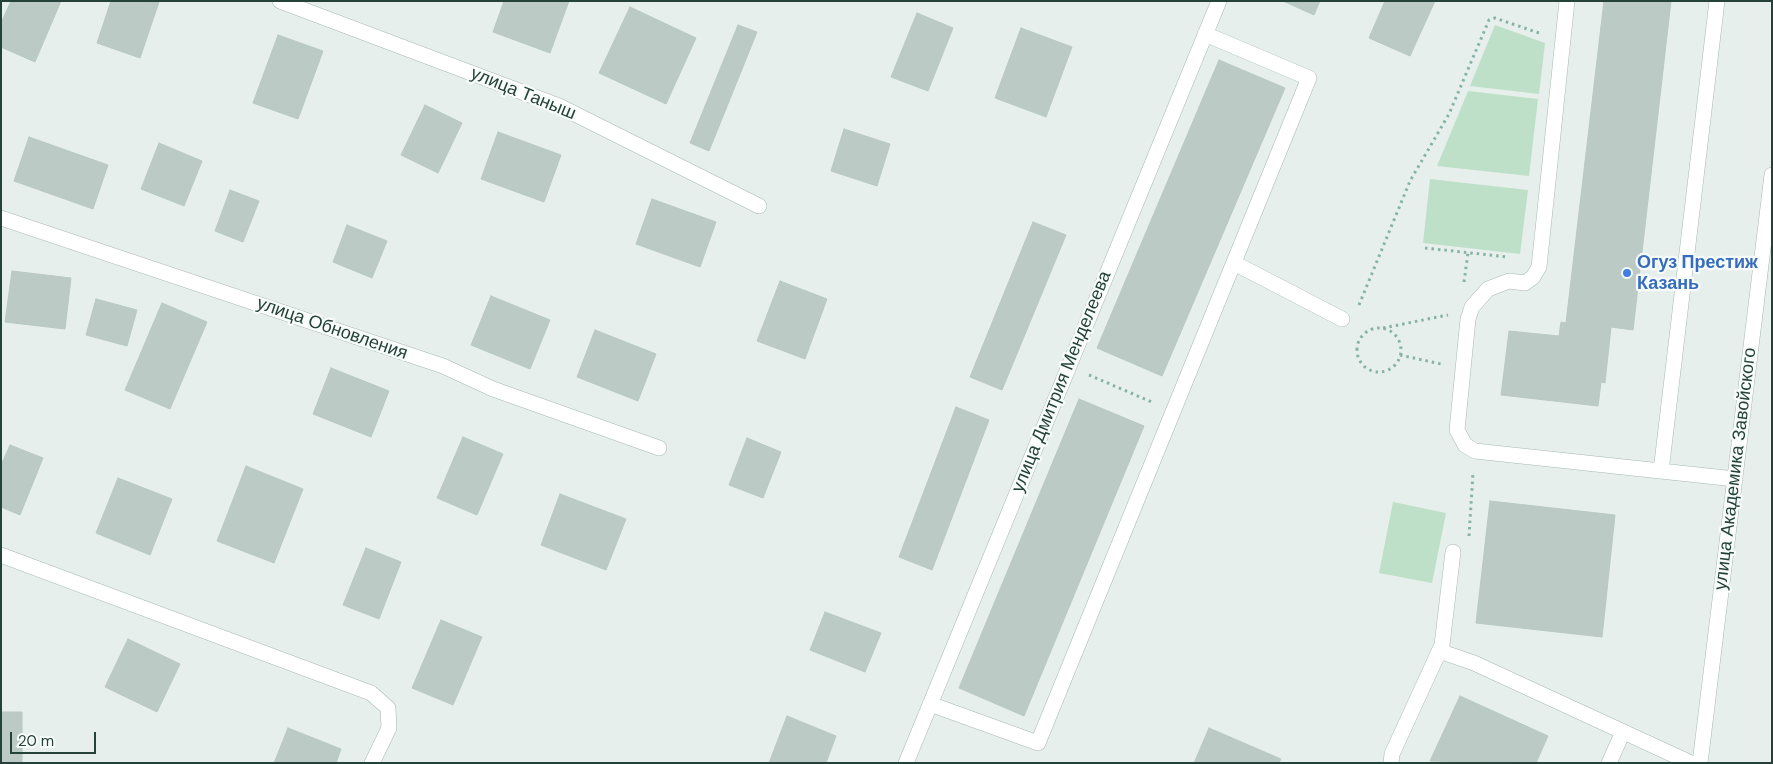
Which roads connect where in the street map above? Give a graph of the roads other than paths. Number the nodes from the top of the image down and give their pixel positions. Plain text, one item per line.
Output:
1 (280, 1) edge
2 (1219, 1) edge
3 (1567, 1) edge
4 (1717, 1) edge
5 (1205, 34) junction
6 (1772, 175) edge
7 (759, 206) dead end
8 (1, 218) edge
9 (1234, 262) junction
10 (1342, 319) dead end
11 (659, 448) dead end
12 (1662, 471) junction
13 (1735, 479) junction
14 (1454, 552) dead end
15 (1, 555) edge
16 (1439, 651) junction
17 (930, 704) junction
18 (1623, 732) junction
19 (372, 763) edge
20 (906, 763) edge
21 (1391, 763) edge
22 (1609, 763) edge
23 (1691, 763) edge
24 (1700, 763) edge

1 - 7 street, улица Таныш
2 - 5 street, улица Дмитрия Менделеева
3 - 12 street
4 - 12 street
5 - 9 street
5 - 17 street, улица Дмитрия Менделеева
6 - 13 street, улица Академика Завойского
8 - 11 street, улица Обновления
9 - 10 street
9 - 17 street
12 - 13 street
13 - 24 street, улица Академика Завойского
14 - 16 street
15 - 19 street
16 - 18 street
16 - 21 street
17 - 20 street, улица Дмитрия Менделеева
18 - 22 street
18 - 23 street

